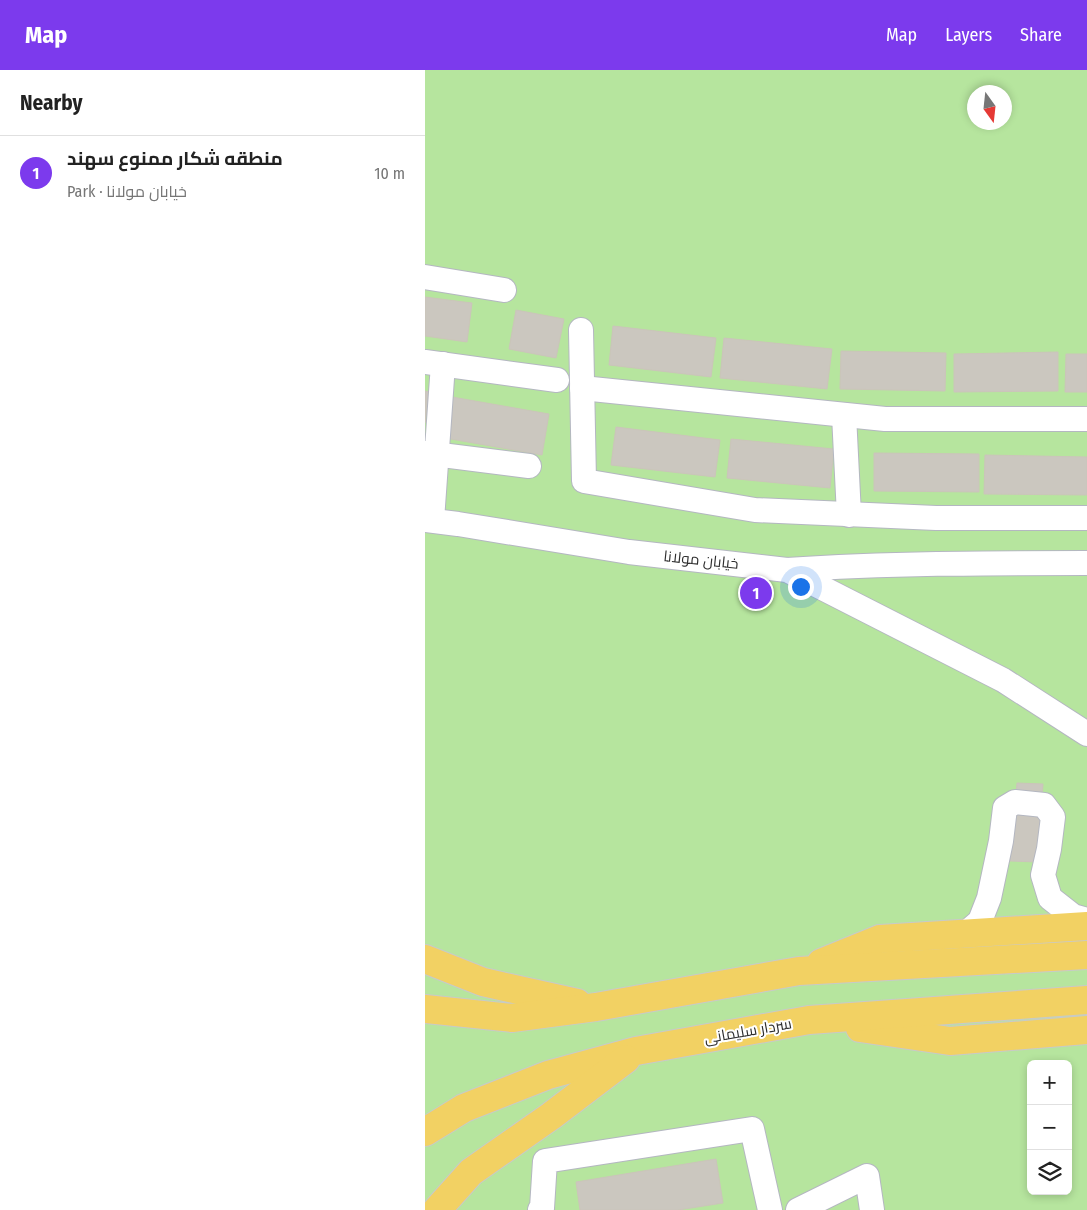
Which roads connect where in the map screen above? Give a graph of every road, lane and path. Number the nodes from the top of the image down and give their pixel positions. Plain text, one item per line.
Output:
1 (425, 277) edge
2 (504, 290) dead end
3 (581, 330) dead end
4 (434, 363) edge
5 (557, 380) dead end
6 (582, 388) junction
7 (844, 415) junction
8 (1087, 419) edge
9 (431, 453) edge
10 (529, 466) dead end
11 (849, 515) junction
12 (1087, 518) edge
13 (428, 520) edge
14 (1087, 563) edge
15 (787, 570) junction
16 (1087, 734) edge
17 (1087, 920) edge
18 (1087, 926) edge
19 (965, 934) junction
20 (1087, 955) edge
21 (425, 959) edge
22 (799, 971) junction
23 (1087, 1000) edge
24 (596, 1007) junction
25 (425, 1009) edge
26 (809, 1020) junction
27 (1087, 1030) edge
28 (636, 1051) junction
29 (425, 1132) edge
30 (542, 1209) edge
31 (437, 1210) edge
32 (770, 1210) edge
33 (799, 1210) edge
34 (872, 1210) edge

1 - 2 street
3 - 6 street
4 - 5 street
4 - 9 street
6 - 7 street
6 - 11 street
7 - 8 street
7 - 11 street
9 - 10 street
9 - 13 street
11 - 12 street
13 - 15 street, خیابان مولانا
14 - 15 street
15 - 16 street, خیابان مولانا
17 - 19 street
18 - 19 main road
19 - 22 main road
20 - 22 main road
21 - 24 main road
22 - 24 main road
23 - 26 main road, سردار سلیمانی
24 - 25 main road
26 - 27 main road
26 - 28 main road, سردار سلیمانی
28 - 29 main road, سردار سلیمانی
28 - 31 main road
30 - 32 street
33 - 34 street

